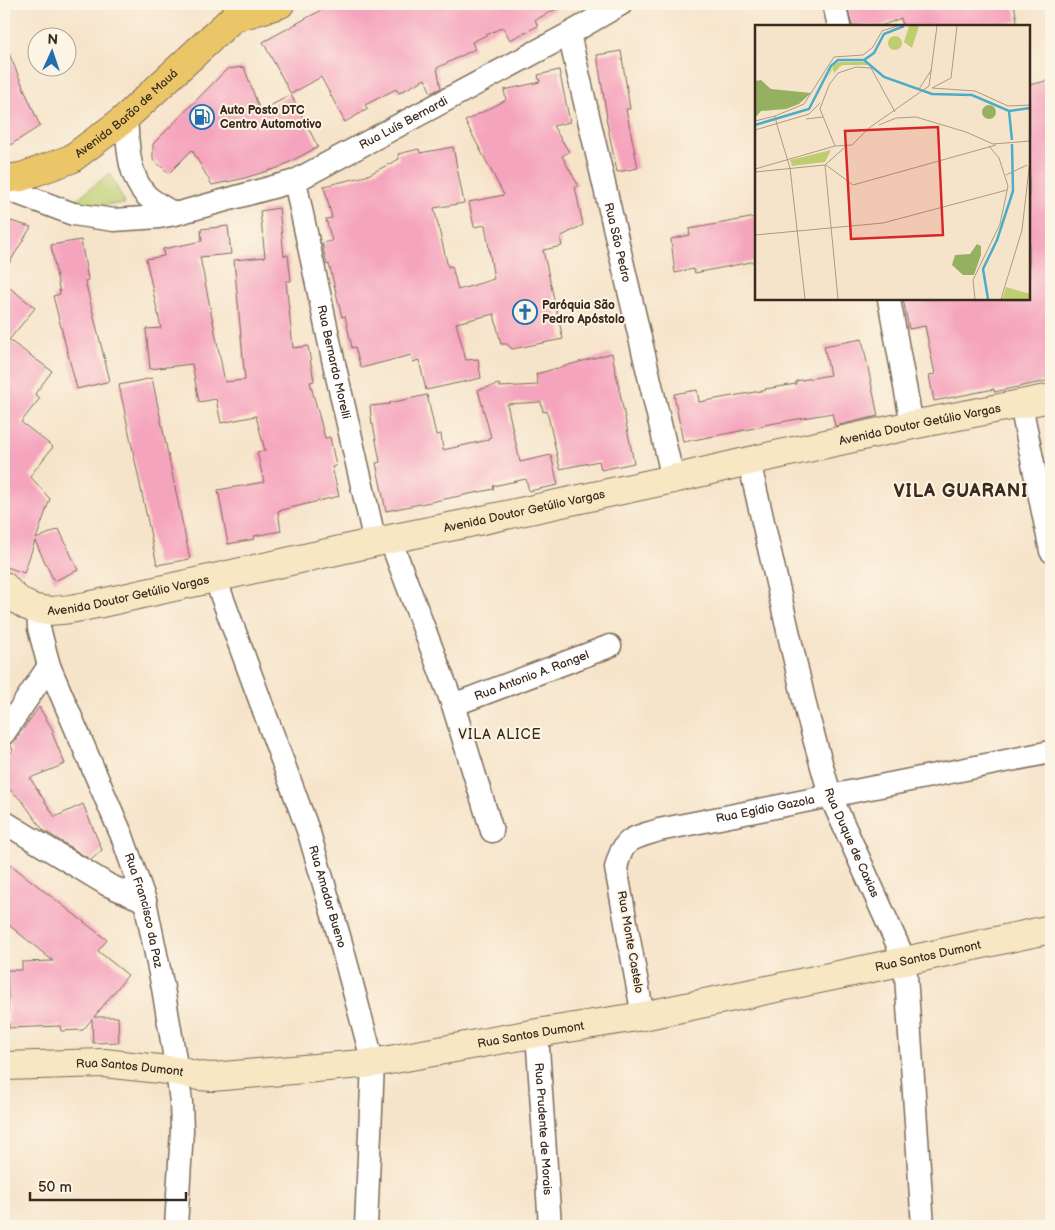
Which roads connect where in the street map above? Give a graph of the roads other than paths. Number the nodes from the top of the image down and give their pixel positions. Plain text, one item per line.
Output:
1 (280, 4) edge
2 (621, 4) edge
3 (834, 4) edge
4 (239, 11) edge
5 (839, 25) edge
6 (569, 34) junction
7 (126, 117) junction
8 (4, 179) edge
9 (295, 180) junction
10 (4, 188) edge
11 (175, 214) junction
12 (889, 300) edge
13 (1051, 398) edge
14 (1021, 404) junction
15 (912, 425) junction
16 (749, 461) junction
17 (673, 479) junction
18 (383, 540) junction
19 (1051, 552) edge
20 (215, 578) junction
21 (4, 586) edge
22 (38, 610) junction
23 (610, 646) dead end
24 (49, 666) junction
25 (453, 705) junction
26 (4, 733) edge
27 (1051, 752) edge
28 (830, 795) junction
29 (4, 822) edge
30 (492, 831) dead end
31 (616, 868) joint
32 (145, 901) junction
33 (1051, 929) edge
34 (905, 961) junction
35 (644, 1016) junction
36 (538, 1033) junction
37 (373, 1063) junction
38 (4, 1066) edge
39 (177, 1071) junction
40 (176, 1226) edge
41 (366, 1226) edge
42 (550, 1226) edge
43 (923, 1226) edge

1 - 4 main road, Avenida Barão de Mauá
2 - 6 street, Rua Luís Bernardi
3 - 5 street
4 - 7 main road, Avenida Barão de Mauá
6 - 9 street, Rua Luís Bernardi
6 - 17 street, Rua São Pedro
7 - 8 main road, Avenida Barão de Mauá
7 - 11 street
9 - 11 street, Rua Luís Bernardi
9 - 18 street, Rua Bernardo Morelli
10 - 11 street, Rua Luís Bernardi
12 - 15 street
13 - 14 street, Avenida Doutor Getúlio Vargas
14 - 15 street, Avenida Doutor Getúlio Vargas
14 - 19 street
15 - 16 street, Avenida Doutor Getúlio Vargas
16 - 17 street, Avenida Doutor Getúlio Vargas
16 - 28 street, Rua Duque de Caxias
17 - 18 street, Avenida Doutor Getúlio Vargas
18 - 20 street, Avenida Doutor Getúlio Vargas
18 - 25 street, Rua Bernardo Morelli
20 - 22 street, Avenida Doutor Getúlio Vargas
20 - 37 street, Rua Amador Bueno
21 - 22 street, Avenida Doutor Getúlio Vargas
22 - 24 street, Rua Francisco da Paz
23 - 25 street, Rua Antonio A. Rangel
24 - 26 street
24 - 32 street, Rua Francisco da Paz
25 - 30 street, Rua Bernardo Morelli
27 - 28 street, Rua Egídio Gazola
28 - 31 street, Rua Egídio Gazola
28 - 34 street, Rua Duque de Caxias
29 - 32 street
31 - 35 street, Rua Monte Castelo
32 - 39 street, Rua Francisco da Paz
33 - 34 street, Rua Santos Dumont
34 - 35 street, Rua Santos Dumont
34 - 43 street, Rua Duque de Caxias
35 - 36 street, Rua Santos Dumont
36 - 37 street, Rua Santos Dumont
36 - 42 street, Rua Prudente de Morais
37 - 39 street, Rua Santos Dumont
37 - 41 street, Rua Amador Bueno
38 - 39 street, Rua Santos Dumont
39 - 40 street, Rua Francisco da Paz

